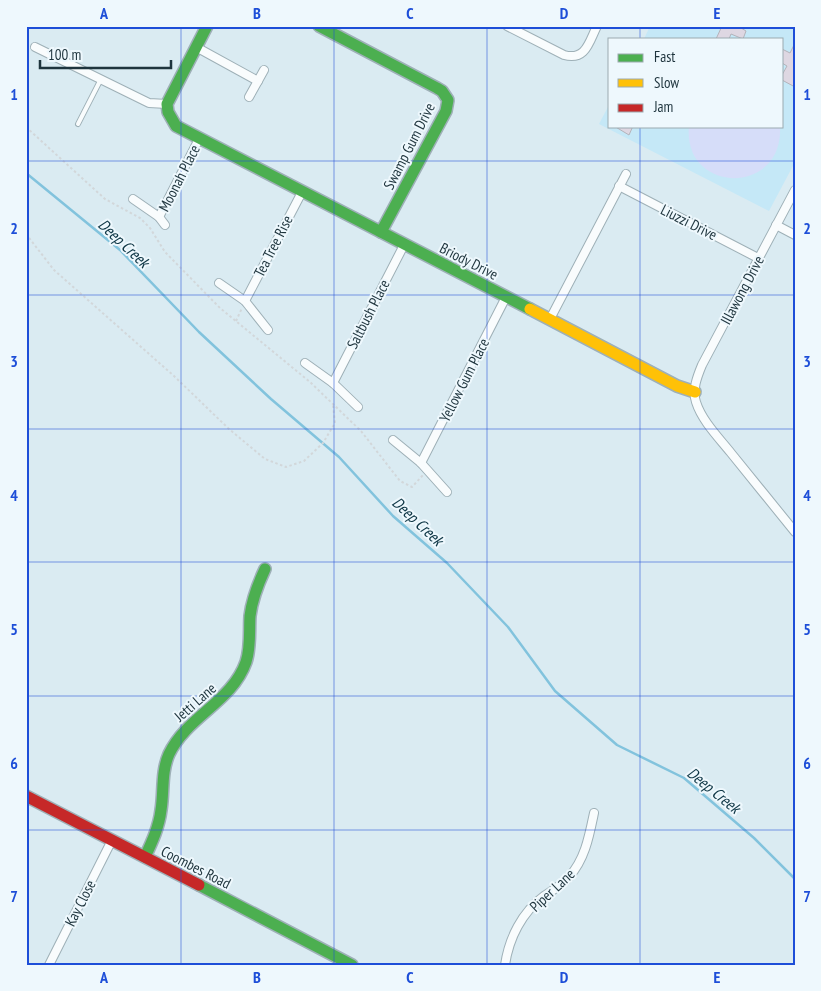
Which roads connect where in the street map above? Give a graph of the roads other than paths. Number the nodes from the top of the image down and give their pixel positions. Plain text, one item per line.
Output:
1 (207, 26) edge
2 (319, 26) edge
3 (507, 26) edge
4 (597, 26) edge
5 (35, 47) dead end
6 (196, 48) junction
7 (264, 70) dead end
8 (101, 79) junction
9 (258, 81) junction
10 (249, 97) dead end
11 (167, 104) junction
12 (78, 124) dead end
13 (199, 139) junction
14 (626, 174) dead end
15 (619, 186) junction
16 (795, 190) edge
17 (302, 192) junction
18 (133, 199) dead end
19 (158, 216) junction
20 (165, 226) dead end
21 (776, 226) junction
22 (381, 232) junction
23 (795, 235) edge
24 (404, 244) junction
25 (758, 258) junction
26 (219, 283) dead end
27 (506, 298) junction
28 (245, 301) junction
29 (550, 319) junction
30 (268, 330) dead end
31 (305, 363) dead end
32 (333, 383) junction
33 (695, 392) junction
34 (358, 407) dead end
35 (394, 440) dead end
36 (421, 464) junction
37 (447, 492) dead end
38 (795, 532) edge
39 (265, 569) dead end
40 (26, 796) edge
41 (594, 813) dead end
42 (112, 840) junction
43 (145, 857) junction
44 (49, 965) edge
45 (352, 965) edge
46 (505, 965) edge

1 - 6 street
2 - 22 street, Swamp Gum Drive
3 - 4 street
5 - 8 street
6 - 9 street
6 - 11 street
7 - 9 street
8 - 11 street
8 - 12 lane
9 - 10 street
11 - 13 street, Briody Drive
13 - 17 street, Briody Drive
13 - 19 street, Moonah Place
14 - 15 street
15 - 25 street, Liuzzi Drive
15 - 29 street
16 - 21 street, Illawong Drive
17 - 22 street, Briody Drive
17 - 28 street, Tea Tree Rise
18 - 19 street, Moonah Place
19 - 20 street, Moonah Place
21 - 23 street
21 - 25 street, Illawong Drive
22 - 24 street, Briody Drive
24 - 27 street, Briody Drive
24 - 32 street, Saltbush Place
25 - 33 street, Illawong Drive
26 - 28 street
27 - 29 street, Briody Drive
27 - 36 street, Yellow Gum Place
28 - 30 street
29 - 33 street, Briody Drive
31 - 32 street
32 - 34 street
33 - 38 street
35 - 36 street
36 - 37 street
39 - 43 street, Jetti Lane
40 - 42 street, Coombes Road
41 - 46 street, Piper Lane
42 - 43 street, Coombes Road
42 - 44 street, Kay Close
43 - 45 street, Coombes Road

